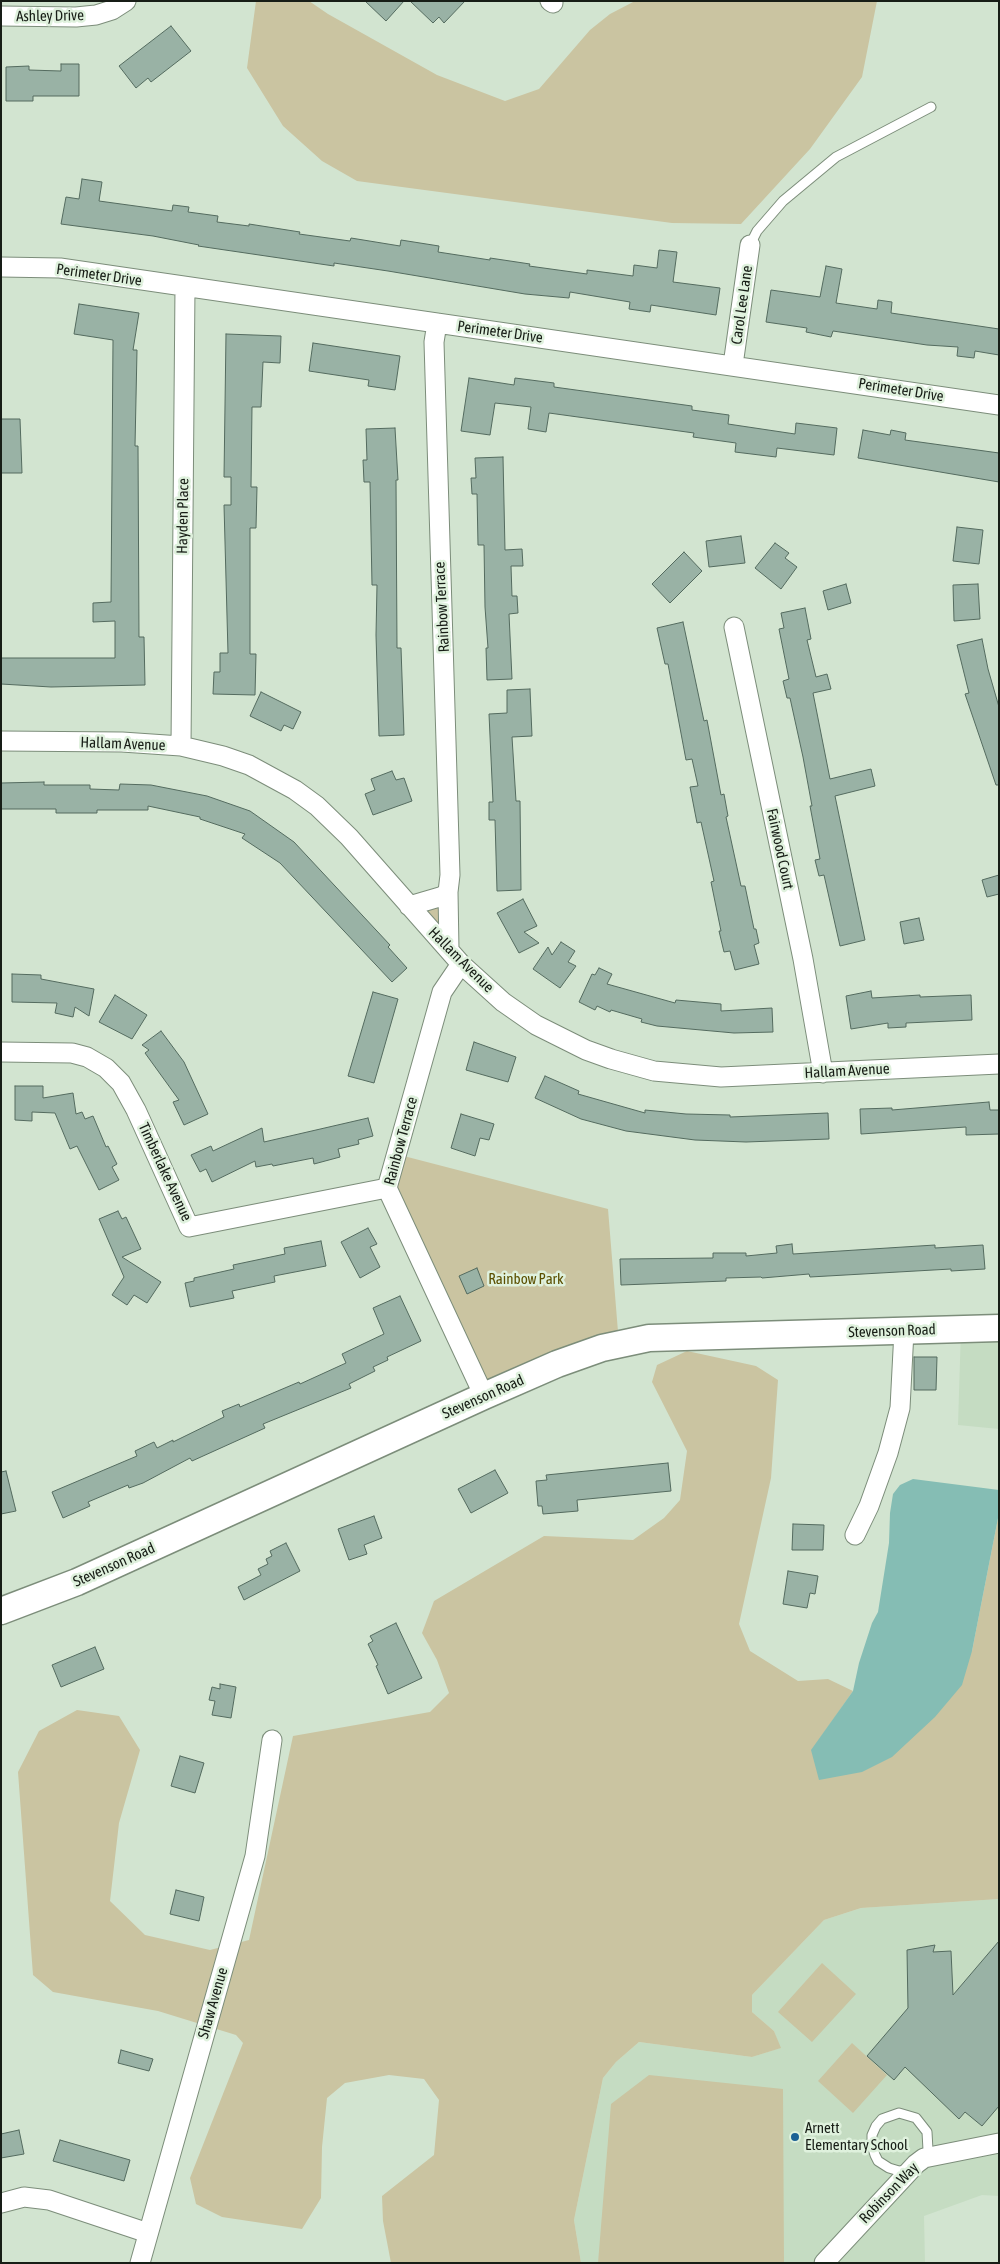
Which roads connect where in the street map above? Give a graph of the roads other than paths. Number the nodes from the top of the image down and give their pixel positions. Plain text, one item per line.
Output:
1 (126, 1) edge
2 (1, 16) edge
3 (931, 107) dead end
4 (750, 244) joint
5 (1, 267) edge
6 (185, 287) junction
7 (437, 323) junction
8 (734, 365) junction
9 (999, 405) edge
10 (734, 627) dead end
11 (1, 740) edge
12 (181, 746) junction
13 (448, 892) junction
14 (409, 906) junction
15 (455, 957) junction
16 (1, 1052) edge
17 (999, 1064) edge
18 (824, 1073) junction
19 (386, 1188) junction
20 (999, 1328) edge
21 (904, 1331) junction
22 (484, 1396) junction
23 (855, 1535) dead end
24 (1, 1611) edge
25 (272, 1740) dead end
26 (999, 2143) edge
27 (924, 2158) junction
28 (908, 2170) junction
29 (1, 2203) edge
30 (148, 2233) junction
31 (140, 2263) edge
32 (824, 2263) edge

1 - 2 street, Ashley Drive
3 - 4 lane
4 - 8 street, Carol Lee Lane
5 - 6 street, Perimeter Drive
6 - 7 street, Perimeter Drive
6 - 12 street, Hayden Place
7 - 8 street, Perimeter Drive
7 - 13 street, Rainbow Terrace
8 - 9 street, Perimeter Drive
10 - 18 street, Fairwood Court
11 - 12 street, Hallam Avenue
12 - 14 street, Hallam Avenue
13 - 14 street
13 - 15 street, Rainbow Terrace
14 - 15 street, Hallam Avenue
15 - 18 street, Hallam Avenue
15 - 19 street, Rainbow Terrace
16 - 19 street, Timberlake Avenue
17 - 18 street, Hallam Avenue
19 - 22 street, Rainbow Terrace
20 - 21 main road, Stevenson Road
21 - 22 main road, Stevenson Road
21 - 23 street
22 - 24 main road, Stevenson Road
25 - 30 street, Shaw Avenue
26 - 27 street, Robinson Way
27 - 28 street, Robinson Way
27 - 28 lane
28 - 32 street, Robinson Way
29 - 30 street
30 - 31 street, Shaw Avenue

